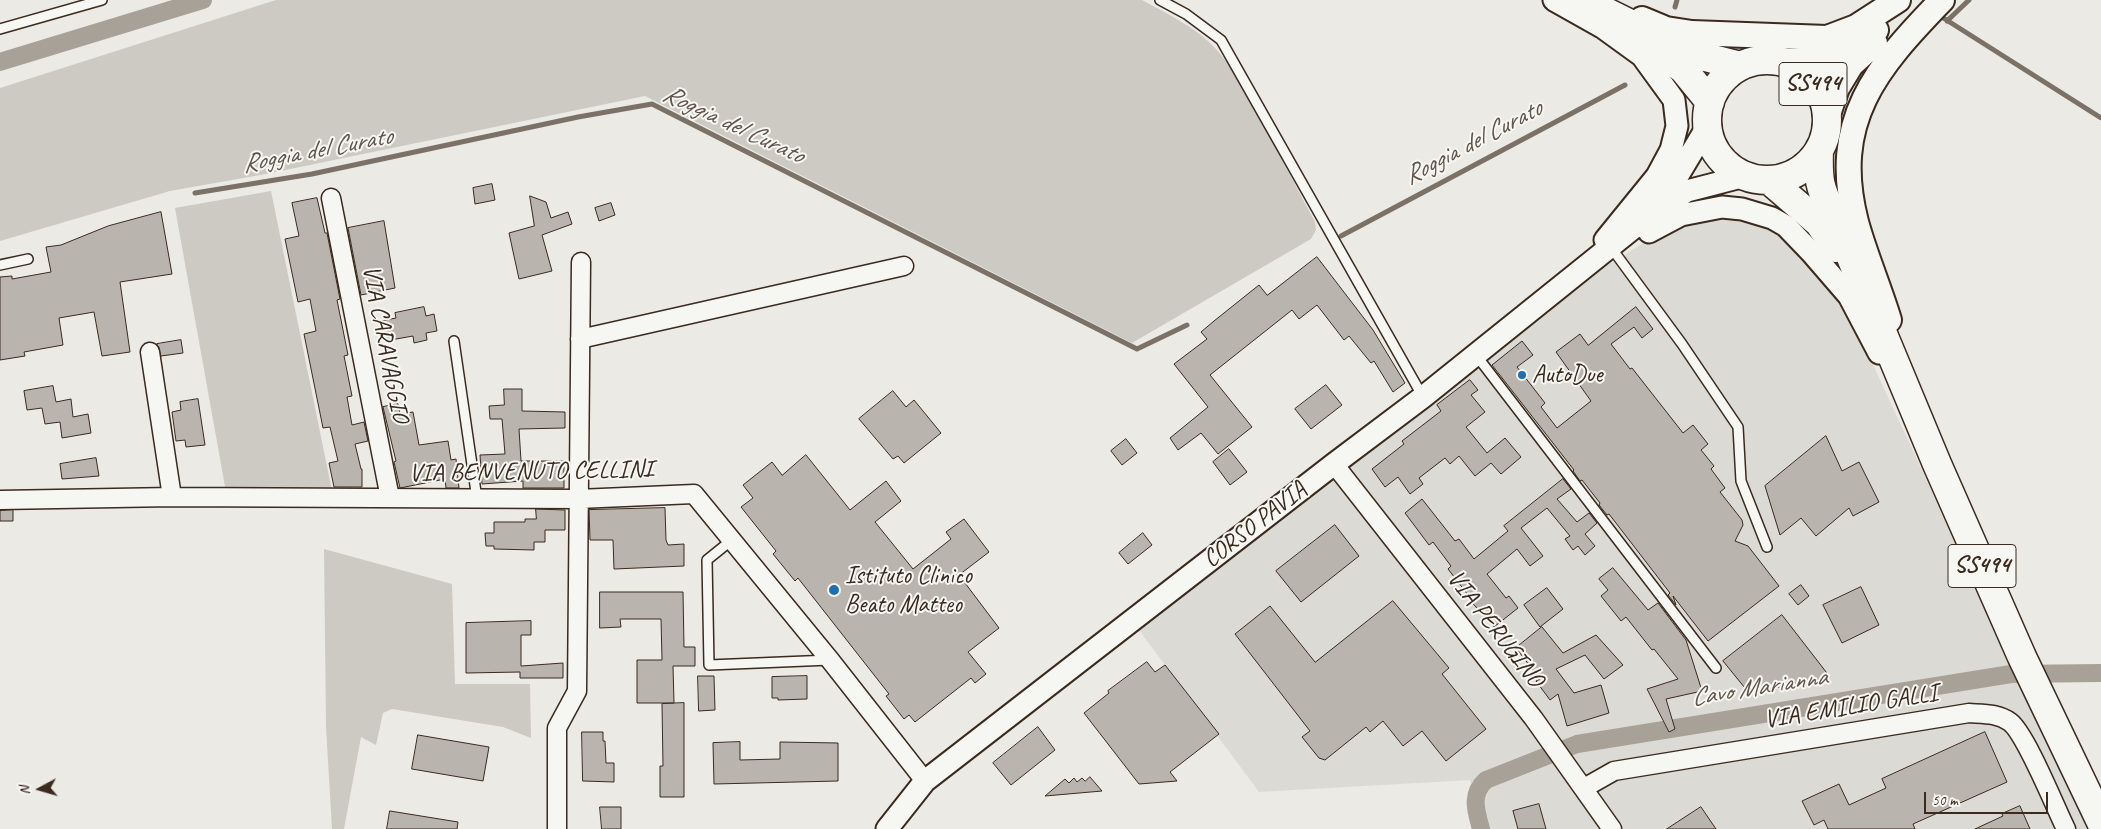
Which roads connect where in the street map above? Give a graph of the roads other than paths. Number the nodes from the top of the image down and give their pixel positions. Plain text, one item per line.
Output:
1 (102, 0) edge
2 (1160, 0) edge
3 (1554, 0) edge
4 (1582, 0) edge
5 (1921, 0) edge
6 (1608, 8) edge
7 (0, 29) edge
8 (1776, 61) junction
9 (1741, 66) junction
10 (1708, 114) junction
11 (1826, 120) junction
12 (1819, 150) junction
13 (1757, 178) junction
14 (331, 198) dead end
15 (1631, 230) junction
16 (1610, 246) junction
17 (28, 258) dead end
18 (581, 262) dead end
19 (0, 265) edge
20 (904, 266) dead end
21 (580, 339) junction
22 (454, 341) dead end
23 (150, 352) dead end
24 (1476, 355) junction
25 (1892, 359) junction
26 (1423, 397) junction
27 (1334, 464) junction
28 (1937, 464) junction
29 (172, 497) junction
30 (390, 498) junction
31 (477, 499) junction
32 (578, 499) junction
33 (0, 500) edge
34 (733, 539) junction
35 (1767, 547) dead end
36 (830, 660) junction
37 (1716, 668) dead end
38 (925, 781) junction
39 (1584, 788) junction
40 (2098, 822) edge
41 (557, 829) edge
42 (887, 829) edge
43 (1612, 829) edge
44 (2066, 829) edge

1 - 7 lane
2 - 26 lane
3 - 16 street
4 - 6 main road, SS494
5 - 6 main road
5 - 8 main road
5 - 11 main road
5 - 28 main road
6 - 9 main road, SS494
6 - 10 main road, SS494
8 - 9 main road, SS494
8 - 11 main road, SS494
9 - 10 main road, SS494
10 - 13 main road, SS494
10 - 15 street
11 - 12 main road, SS494
12 - 13 main road, SS494
12 - 25 main road, SS494
13 - 15 street
13 - 25 main road, SS494
14 - 30 street, VIA CARAVAGGIO
15 - 16 street
16 - 24 street, CORSO PAVIA
16 - 28 street
16 - 35 lane
17 - 19 lane
18 - 21 street
20 - 21 street
21 - 32 street
22 - 31 lane
23 - 29 street
24 - 26 street, CORSO PAVIA
24 - 37 lane
25 - 28 main road, SS494
26 - 27 street, CORSO PAVIA
27 - 38 street, CORSO PAVIA
27 - 39 street, VIA PERUGINO
28 - 40 main road, SS494
29 - 30 street, VIA BENVENUTO CELLINI
29 - 33 street, VIA BENVENUTO CELLINI
30 - 31 street, VIA BENVENUTO CELLINI
31 - 32 street, VIA BENVENUTO CELLINI
32 - 34 street, VIA BENVENUTO CELLINI
32 - 41 street
34 - 36 street, VIA BENVENUTO CELLINI
34 - 36 lane
36 - 38 street, VIA BENVENUTO CELLINI
38 - 42 street, CORSO PAVIA
39 - 43 street, VIA PERUGINO
39 - 44 street, VIA EMILIO GALLI

